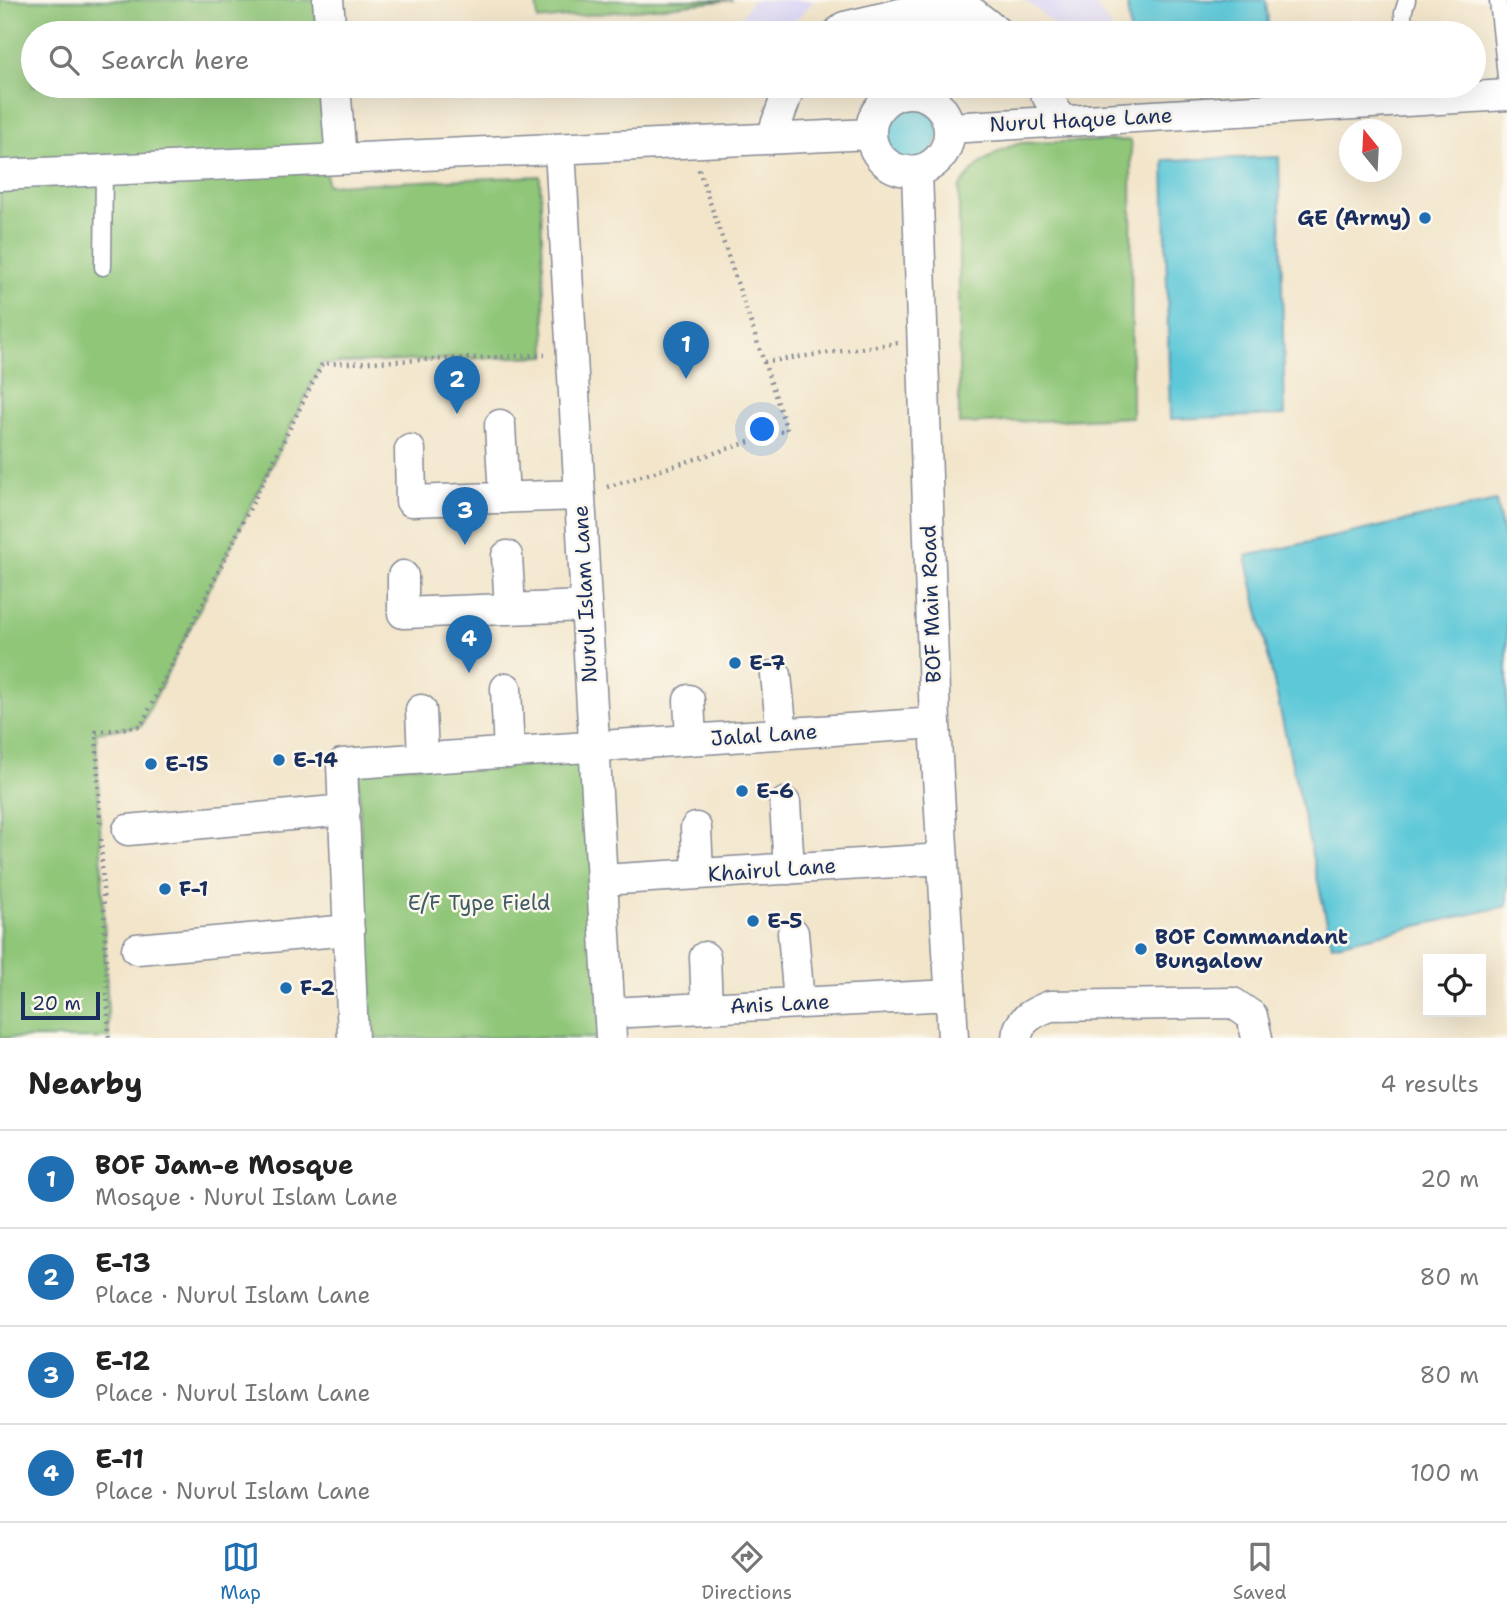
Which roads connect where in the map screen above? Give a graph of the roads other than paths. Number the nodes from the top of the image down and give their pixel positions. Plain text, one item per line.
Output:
1 (328, 0) edge
2 (1407, 0) edge
3 (1498, 0) edge
4 (908, 15) edge
5 (330, 21) edge
6 (876, 21) edge
7 (983, 21) edge
8 (1403, 21) edge
9 (1507, 87) edge
10 (1486, 95) edge
11 (1507, 95) edge
12 (336, 98) edge
13 (786, 98) edge
14 (890, 98) edge
15 (930, 98) edge
16 (1049, 98) edge
17 (1346, 98) edge
18 (1061, 121) junction
19 (949, 128) junction
20 (870, 134) junction
21 (771, 139) junction
22 (560, 149) junction
23 (341, 159) junction
24 (104, 170) junction
25 (917, 170) junction
26 (0, 175) edge
27 (103, 267) dead end
28 (500, 425) dead end
29 (410, 450) dead end
30 (579, 495) junction
31 (504, 498) junction
32 (507, 556) dead end
33 (403, 576) dead end
34 (586, 606) junction
35 (510, 609) junction
36 (776, 675) dead end
37 (506, 688) dead end
38 (689, 699) dead end
39 (421, 710) dead end
40 (935, 723) junction
41 (782, 734) junction
42 (691, 740) junction
43 (594, 747) junction
44 (509, 753) junction
45 (423, 758) junction
46 (785, 803) dead end
47 (345, 810) junction
48 (696, 828) dead end
49 (128, 830) dead end
50 (943, 859) junction
51 (789, 869) junction
52 (698, 874) junction
53 (601, 880) junction
54 (349, 930) junction
55 (793, 933) dead end
56 (137, 949) dead end
57 (705, 957) dead end
58 (950, 995) junction
59 (799, 1003) junction
60 (707, 1008) junction
61 (610, 1025) edge
62 (354, 1038) edge
63 (953, 1038) edge
64 (1017, 1038) edge
65 (1258, 1038) edge

1 - 5 street
2 - 8 lane
3 - 9 lane
4 - 6 street
4 - 7 street
10 - 11 street, Nurul Haque Lane
12 - 23 street
13 - 21 street
14 - 20 street
15 - 19 street
16 - 18 street
17 - 18 street, Nurul Haque Lane
18 - 19 street, Nurul Haque Lane
19 - 25 street
20 - 21 street
20 - 25 street
21 - 22 street
22 - 23 street
22 - 30 street, Nurul Islam Lane
23 - 24 street
24 - 26 street
24 - 27 lane
25 - 40 street, BOF Main Road
28 - 31 street
29 - 31 street
30 - 31 street
30 - 34 street, Nurul Islam Lane
32 - 35 street
33 - 35 street
34 - 35 street
34 - 43 street, Nurul Islam Lane
36 - 41 street
37 - 44 street
38 - 42 street
39 - 45 street
40 - 41 street, Jalal Lane
40 - 50 street, BOF Main Road
41 - 42 street, Jalal Lane
42 - 43 street, Jalal Lane
43 - 44 street, Jalal Lane
43 - 53 street, Nurul Islam Lane
44 - 45 street, Jalal Lane
45 - 47 street, Jalal Lane
46 - 51 street
47 - 49 street
47 - 54 street
48 - 52 street
50 - 51 street, Khairul Lane
50 - 58 street, BOF Main Road
51 - 52 street, Khairul Lane
52 - 53 street, Khairul Lane
53 - 61 street, Nurul Islam Lane
54 - 56 street
54 - 62 street
55 - 59 street
57 - 60 street
58 - 59 street, Anis Lane
58 - 63 street, BOF Main Road
59 - 60 street, Anis Lane
60 - 61 street, Anis Lane
64 - 65 street

